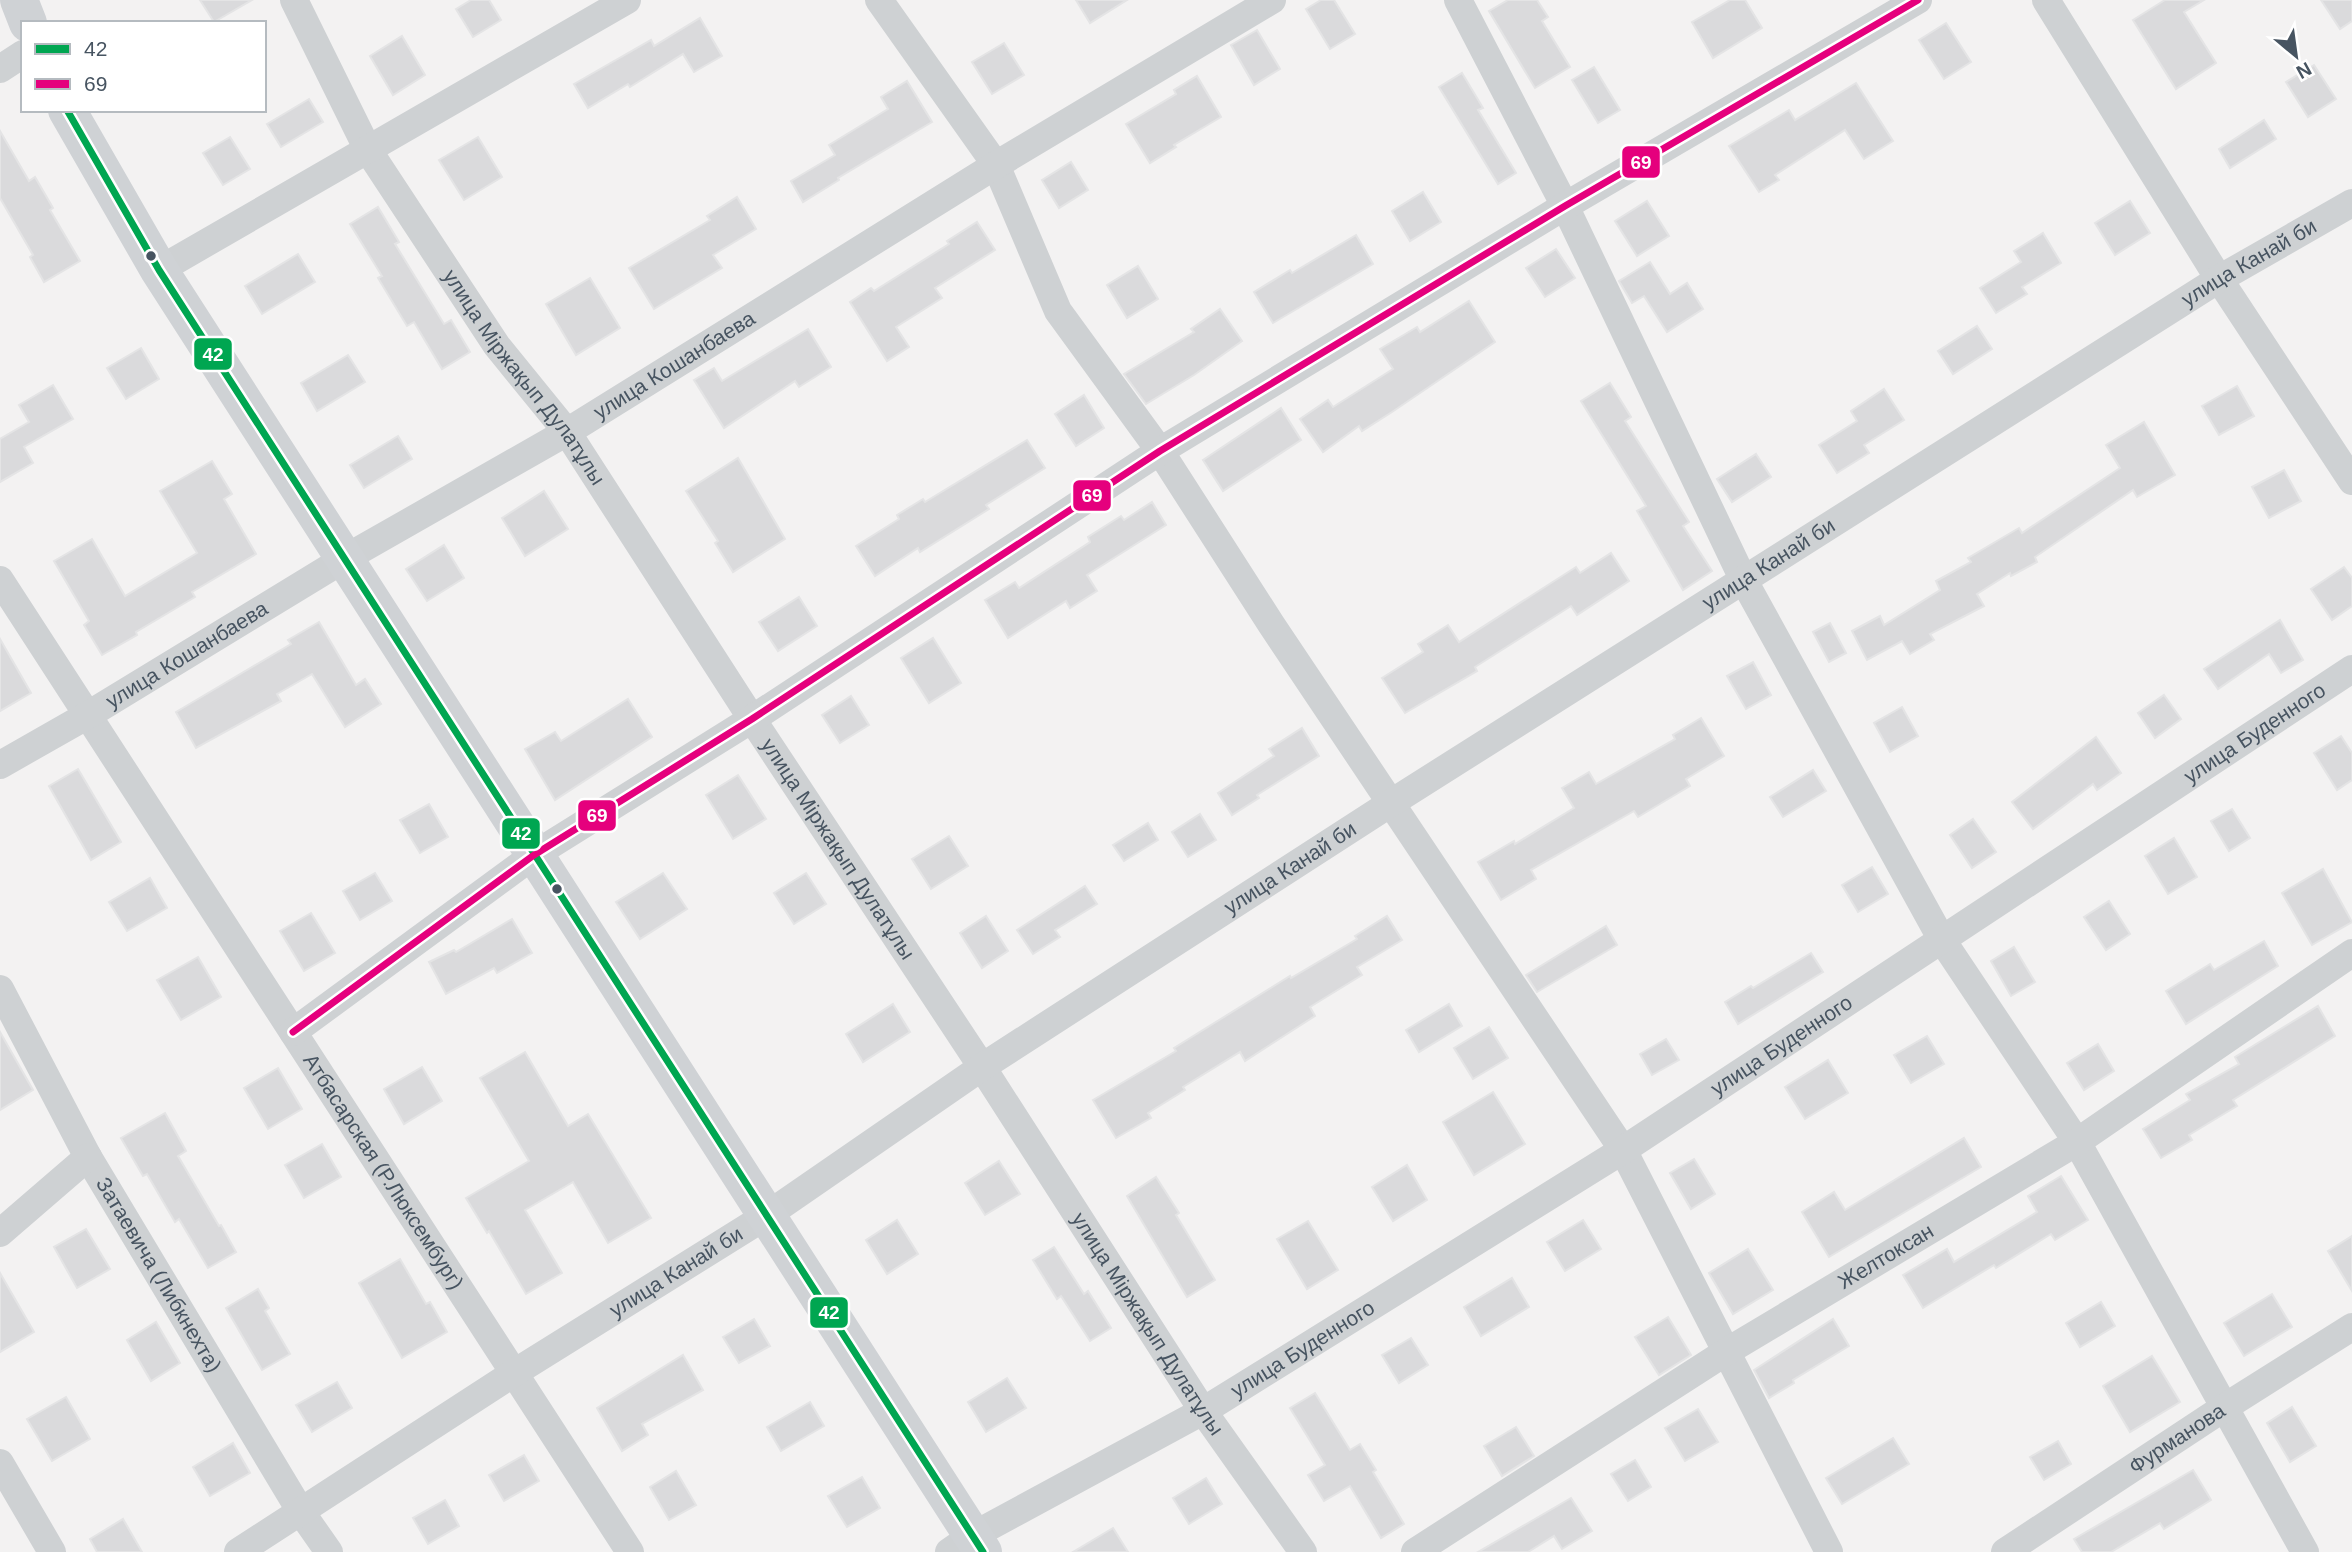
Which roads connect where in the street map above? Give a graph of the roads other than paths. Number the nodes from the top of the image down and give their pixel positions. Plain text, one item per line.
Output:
1 (19, 0) edge
2 (294, 0) edge
3 (627, 0) edge
4 (878, 0) edge
5 (1272, 0) edge
6 (1458, 0) edge
7 (1918, 0) edge
8 (2046, 0) edge
9 (27, 21) edge
10 (21, 55) edge
11 (0, 69) edge
12 (68, 112) edge
13 (368, 150) junction
14 (996, 165) junction
15 (2352, 203) edge
16 (1564, 206) junction
17 (159, 270) junction
18 (2219, 279) junction
19 (568, 432) junction
20 (1160, 451) junction
21 (2352, 481) edge
22 (344, 559) junction
23 (1743, 579) junction
24 (0, 580) edge
25 (2352, 669) edge
26 (88, 715) junction
27 (752, 719) junction
28 (0, 765) edge
29 (1391, 803) junction
30 (534, 855) junction
31 (1942, 940) junction
32 (2352, 953) edge
33 (0, 989) edge
34 (293, 1032) junction
35 (982, 1068) junction
36 (2077, 1142) junction
37 (1623, 1150) junction
38 (88, 1157) junction
39 (766, 1216) junction
40 (0, 1233) edge
41 (2352, 1327) edge
42 (1726, 1352) junction
43 (514, 1373) junction
44 (2225, 1407) junction
45 (1203, 1411) junction
46 (0, 1463) edge
47 (300, 1512) junction
48 (968, 1547) edge
49 (52, 1552) edge
50 (238, 1552) edge
51 (329, 1552) edge
52 (630, 1552) edge
53 (1303, 1552) edge
54 (1415, 1552) edge
55 (1829, 1552) edge
56 (2005, 1552) edge
57 (2305, 1552) edge

1 - 9 main road
2 - 13 street, улица Міржақып Дулатұлы
3 - 13 street
4 - 14 street
5 - 14 street, улица Кошанбаева
6 - 16 street
7 - 16 street
8 - 18 street
10 - 11 street
12 - 17 main road
13 - 17 street
13 - 19 street, улица Міржақып Дулатұлы
14 - 19 street, улица Кошанбаева
14 - 20 street
15 - 18 street, улица Канай би
16 - 20 street
16 - 23 street
17 - 22 main road
18 - 21 street
18 - 23 street, улица Канай би
19 - 22 street, улица Кошанбаева
19 - 27 street, улица Міржақып Дулатұлы
20 - 27 street
20 - 29 street
22 - 26 street, улица Кошанбаева
22 - 30 main road
23 - 29 street, улица Канай би
23 - 31 street
24 - 26 street, Атбасарская (Р.Люксембург)
25 - 31 street, улица Буденного
26 - 28 street, улица Кошанбаева
26 - 34 street, Атбасарская (Р.Люксембург)
27 - 30 street
27 - 35 street, улица Міржақып Дулатұлы
29 - 35 street, улица Канай би
29 - 37 street
30 - 34 street
30 - 39 main road
31 - 36 street
31 - 37 street, улица Буденного
32 - 36 street, Желтоксан
33 - 38 street, Затаевича (Либкнехта)
34 - 43 street, Атбасарская (Р.Люксембург)
35 - 39 street, улица Канай би
35 - 45 street, улица Міржақып Дулатұлы
36 - 42 street, Желтоксан
36 - 44 street
37 - 42 street
37 - 45 street, улица Буденного
38 - 40 street
38 - 47 street, Затаевича (Либкнехта)
39 - 43 street, улица Канай би
39 - 48 main road
41 - 44 street, Фурманова
42 - 54 street, Желтоксан
42 - 55 street
43 - 47 street, улица Канай би
43 - 52 street, Атбасарская (Р.Люксембург)
44 - 56 street, Фурманова
44 - 57 street
45 - 48 street, улица Буденного
45 - 53 street, улица Міржақып Дулатұлы
46 - 49 street
47 - 50 street, улица Канай би
47 - 51 street, Затаевича (Либкнехта)

